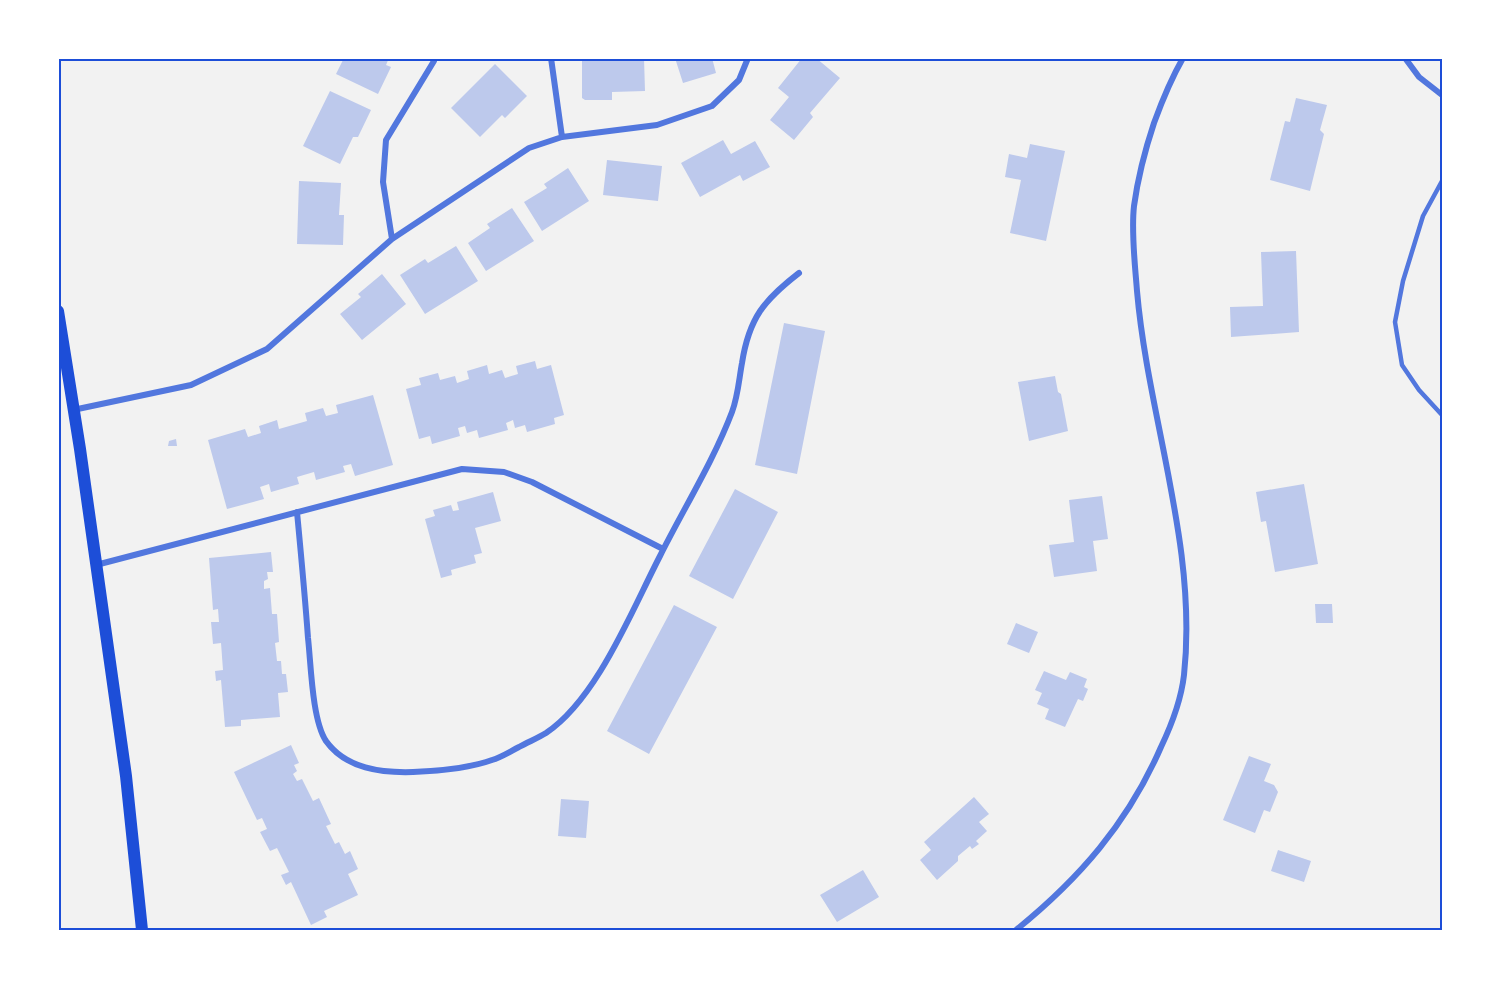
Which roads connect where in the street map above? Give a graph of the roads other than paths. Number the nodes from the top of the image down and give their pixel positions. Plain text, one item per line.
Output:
1 (551, 58) edge
2 (748, 58) edge
3 (1183, 58) edge
4 (1405, 58) edge
5 (434, 61) dead end
6 (1443, 95) edge
7 (562, 137) junction
8 (1443, 181) edge
9 (392, 239) junction
10 (799, 273) dead end
11 (58, 311) edge
12 (61, 349) edge
13 (73, 410) junction
14 (1443, 415) edge
15 (297, 512) junction
16 (663, 549) junction
17 (96, 565) junction
18 (142, 930) edge
19 (1016, 930) edge

1 - 7 street
2 - 7 street
3 - 19 street
4 - 6 street
5 - 9 street
7 - 9 street
8 - 14 lane
9 - 13 street
10 - 16 street
11 - 12 main road
12 - 13 main road
13 - 17 main road
15 - 16 street
15 - 16 street
15 - 17 street
17 - 18 main road

